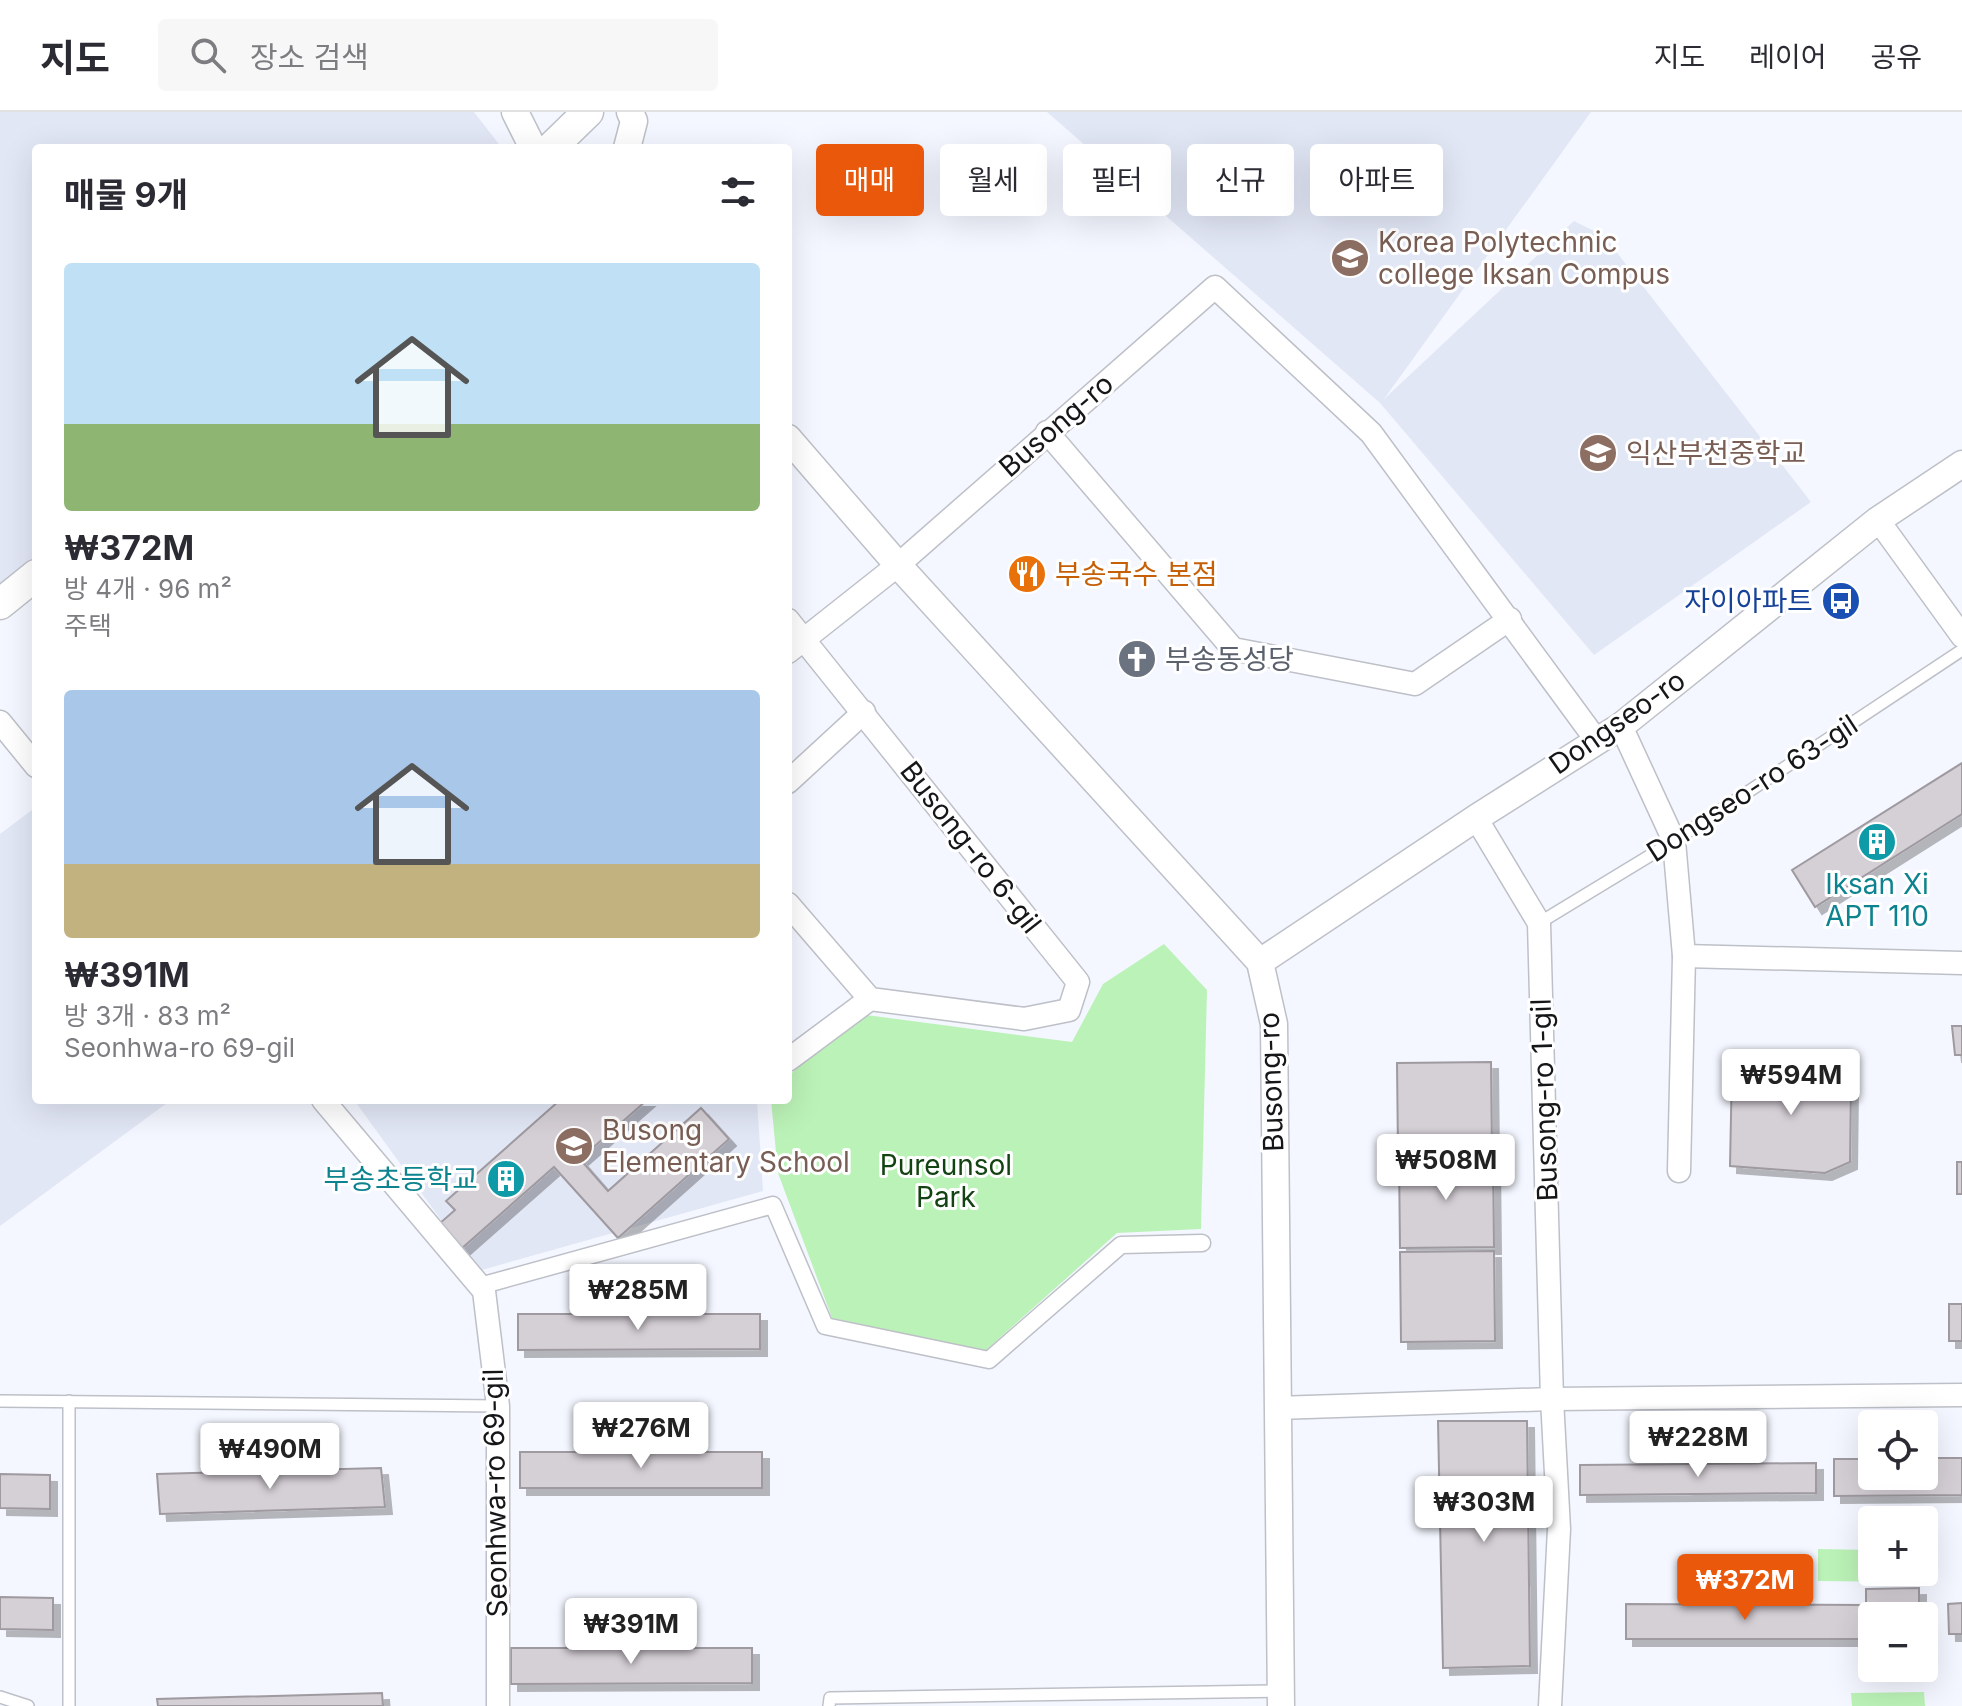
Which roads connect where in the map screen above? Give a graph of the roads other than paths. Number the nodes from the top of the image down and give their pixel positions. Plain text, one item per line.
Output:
1 (512, 112) edge
2 (588, 112) edge
3 (630, 112) edge
4 (512, 144) edge
5 (531, 144) edge
6 (555, 144) edge
7 (628, 144) edge
8 (1047, 432) junction
9 (792, 443) edge
10 (1962, 464) edge
11 (1878, 520) junction
12 (898, 565) junction
13 (32, 578) edge
14 (0, 604) edge
15 (1510, 619) junction
16 (1962, 636) edge
17 (795, 646) edge
18 (1962, 650) edge
19 (864, 712) junction
20 (0, 722) edge
21 (1621, 726) junction
22 (1597, 741) junction
23 (32, 761) edge
24 (792, 778) edge
25 (1476, 818) junction
26 (1674, 841) junction
27 (792, 909) edge
28 (1539, 923) junction
29 (1684, 956) junction
30 (1260, 962) junction
31 (1962, 963) edge
32 (870, 999) junction
33 (792, 1057) edge
34 (326, 1104) edge
35 (1679, 1171) dead end
36 (1202, 1243) dead end
37 (480, 1286) junction
38 (1962, 1395) edge
39 (1552, 1399) junction
40 (0, 1401) edge
41 (69, 1401) junction
42 (498, 1406) junction
43 (1277, 1408) junction
44 (0, 1697) edge
45 (1281, 1699) edge
46 (28, 1706) edge
47 (69, 1706) edge
48 (498, 1706) edge
49 (829, 1706) edge
50 (1550, 1706) edge

1 - 4 street
1 - 5 street
2 - 6 main road
3 - 7 street
8 - 12 street, Busong-ro
8 - 15 street
8 - 15 street, Busong-ro
9 - 12 street, Busong-ro
10 - 11 street, Dongseo-ro
11 - 16 street
11 - 21 street, Dongseo-ro
12 - 17 street
12 - 30 street, Busong-ro
13 - 14 main road
15 - 22 street
17 - 19 street, Busong-ro 6-gil
18 - 26 lane, Dongseo-ro 63-gil
19 - 24 street
19 - 32 street, Busong-ro 6-gil
20 - 23 street
21 - 22 street, Dongseo-ro
21 - 26 street
22 - 25 street, Dongseo-ro
25 - 28 street, Busong-ro 1-gil
25 - 30 street, Dongseo-ro
26 - 28 lane, Dongseo-ro 63-gil
26 - 29 street
27 - 32 street
28 - 39 street, Busong-ro 1-gil
29 - 31 street
29 - 35 street
30 - 43 street, Busong-ro
32 - 33 street
34 - 37 street, Seonhwa-ro 69-gil
36 - 37 street
37 - 42 street, Seonhwa-ro 69-gil
38 - 39 street
39 - 43 street
39 - 50 street, Busong-ro 1-gil
40 - 41 lane
41 - 42 lane
41 - 47 lane
42 - 48 street, Seonhwa-ro 69-gil
43 - 45 street, Busong-ro
44 - 46 lane
45 - 49 lane, Busong-ro

